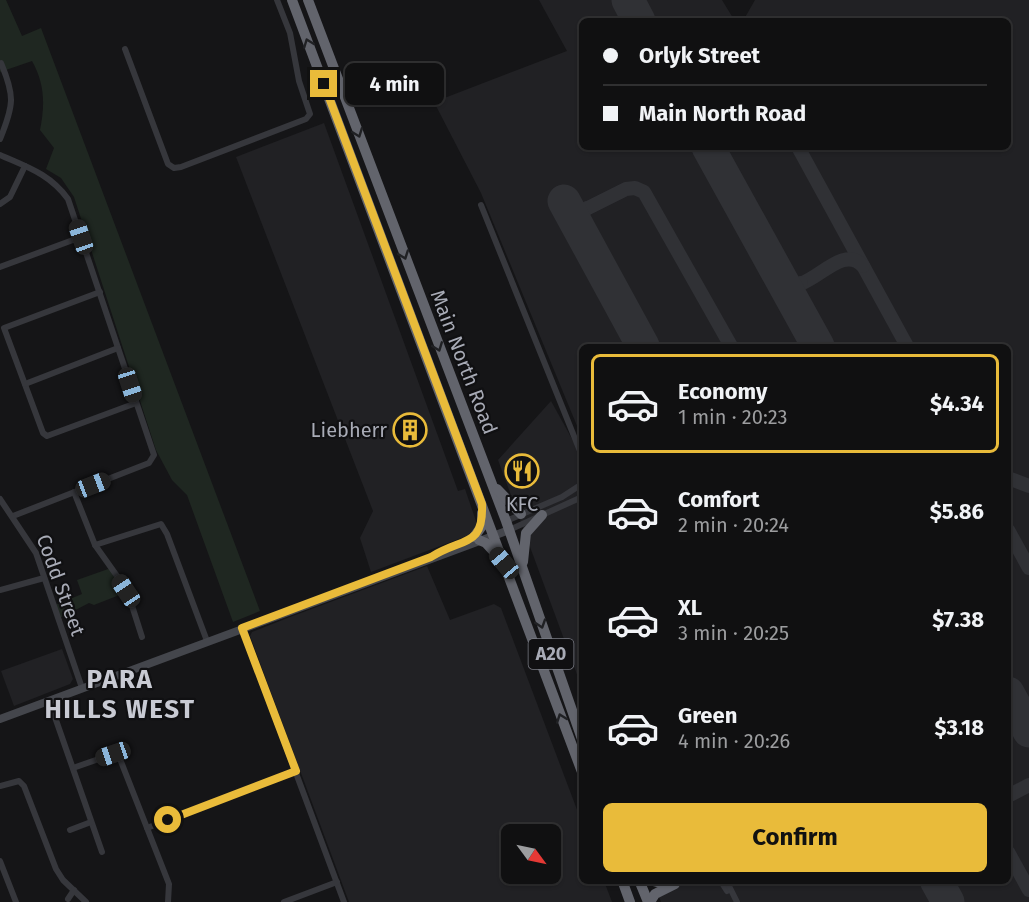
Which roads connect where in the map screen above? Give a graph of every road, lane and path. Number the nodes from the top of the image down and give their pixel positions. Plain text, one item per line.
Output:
1 (277, 0) edge
2 (292, 0) edge
3 (308, 0) edge
4 (125, 49) dead end
5 (1, 63) edge
6 (0, 139) edge
7 (0, 155) edge
8 (25, 166) junction
9 (0, 204) edge
10 (482, 205) dead end
11 (81, 237) junction
12 (0, 267) edge
13 (100, 292) junction
14 (118, 348) junction
15 (25, 384) junction
16 (136, 403) junction
17 (579, 446) edge
18 (491, 482) junction
19 (579, 487) edge
20 (74, 492) junction
21 (579, 497) edge
22 (0, 498) edge
23 (482, 504) junction
24 (521, 514) junction
25 (542, 515) junction
26 (13, 516) junction
27 (507, 525) junction
28 (492, 532) junction
29 (477, 538) junction
30 (95, 545) junction
31 (504, 563) junction
32 (523, 568) junction
33 (44, 578) junction
34 (0, 590) edge
35 (242, 628) junction
36 (142, 637) dead end
37 (207, 641) junction
38 (82, 688) junction
39 (49, 700) junction
40 (0, 718) edge
41 (579, 730) edge
42 (579, 764) edge
43 (73, 768) junction
44 (296, 771) junction
45 (0, 786) edge
46 (91, 822) junction
47 (147, 828) junction
48 (69, 830) dead end
49 (102, 852) dead end
50 (0, 861) edge
51 (337, 882) junction
52 (623, 884) edge
53 (641, 884) edge
54 (676, 884) edge
55 (723, 884) edge
56 (728, 884) edge
57 (74, 890) junction
58 (68, 899) dead end
59 (736, 900) edge
60 (16, 902) edge
61 (86, 902) edge
62 (168, 902) edge
63 (284, 902) edge
64 (344, 902) edge
65 (630, 902) edge
66 (649, 902) edge

1 - 4 street
23 -> 2 highway, Main North Road / A20
3 -> 18 highway, Main North Road / A20
5 - 6 street
7 - 8 street
8 - 9 street
8 - 11 street
10 - 17 street
11 - 12 street
11 - 13 street
13 - 14 street
13 - 15 street
14 - 15 street
14 - 16 street
15 - 16 street
16 - 20 street
18 - 24 highway
18 - 27 highway, Main North Road / A20
19 - 24 street
20 - 26 street
20 - 30 street
21 - 25 street
22 - 26 street, Codd Street
23 - 28 highway, Main North Road / A20
23 - 29 highway
24 - 27 street
25 - 27 street
25 - 32 highway
26 - 33 street, Codd Street
27 - 28 main road
27 - 32 highway, Main North Road / A20
28 - 29 main road
28 - 31 highway, Main North Road / A20
29 - 31 highway
29 - 35 main road
30 - 36 street
30 - 37 street
42 -> 31 highway, Main North Road / A20
32 -> 41 highway, Main North Road / A20
33 - 34 street
33 - 38 street, Codd Street
35 - 37 main road
35 - 44 street
37 - 38 main road
38 - 39 main road
39 - 40 main road
39 - 43 street
43 - 46 street
43 - 47 street
44 - 47 street
44 - 51 street
45 - 57 street
46 - 48 street
46 - 49 street
47 - 62 street
50 - 60 street
51 - 63 street
51 - 64 street
52 - 65 highway
53 - 66 highway
54 - 66 highway
55 - 59 street
56 - 59 street
57 - 58 street
57 - 61 street

